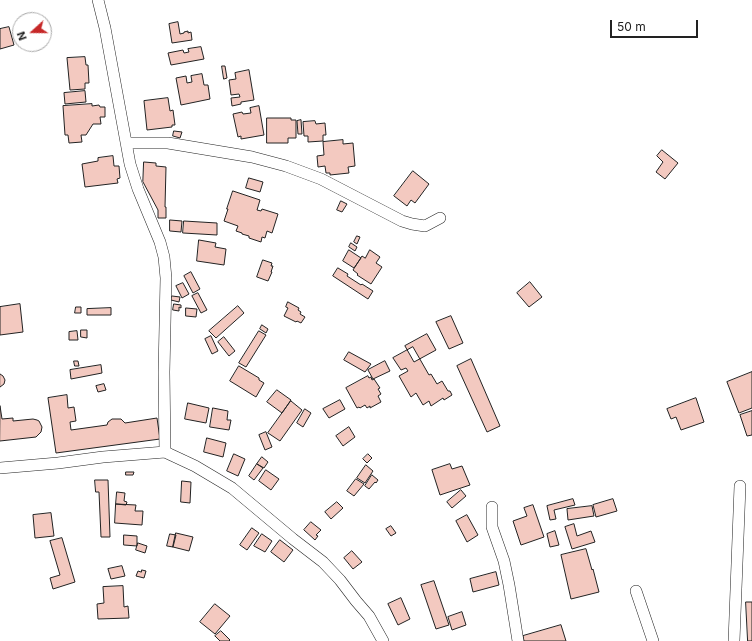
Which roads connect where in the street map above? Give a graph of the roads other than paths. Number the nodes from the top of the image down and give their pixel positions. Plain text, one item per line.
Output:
1 (98, 0) edge
2 (127, 143) junction
3 (440, 218) dead end
4 (165, 452) junction
5 (0, 468) edge
6 (740, 486) dead end
7 (492, 507) dead end
8 (636, 591) dead end
9 (383, 641) edge
10 (518, 641) edge
11 (653, 641) edge
12 (734, 641) edge

1 - 2 street
2 - 3 street
2 - 4 street
4 - 5 street
4 - 9 street
6 - 12 street
7 - 10 street
8 - 11 street

